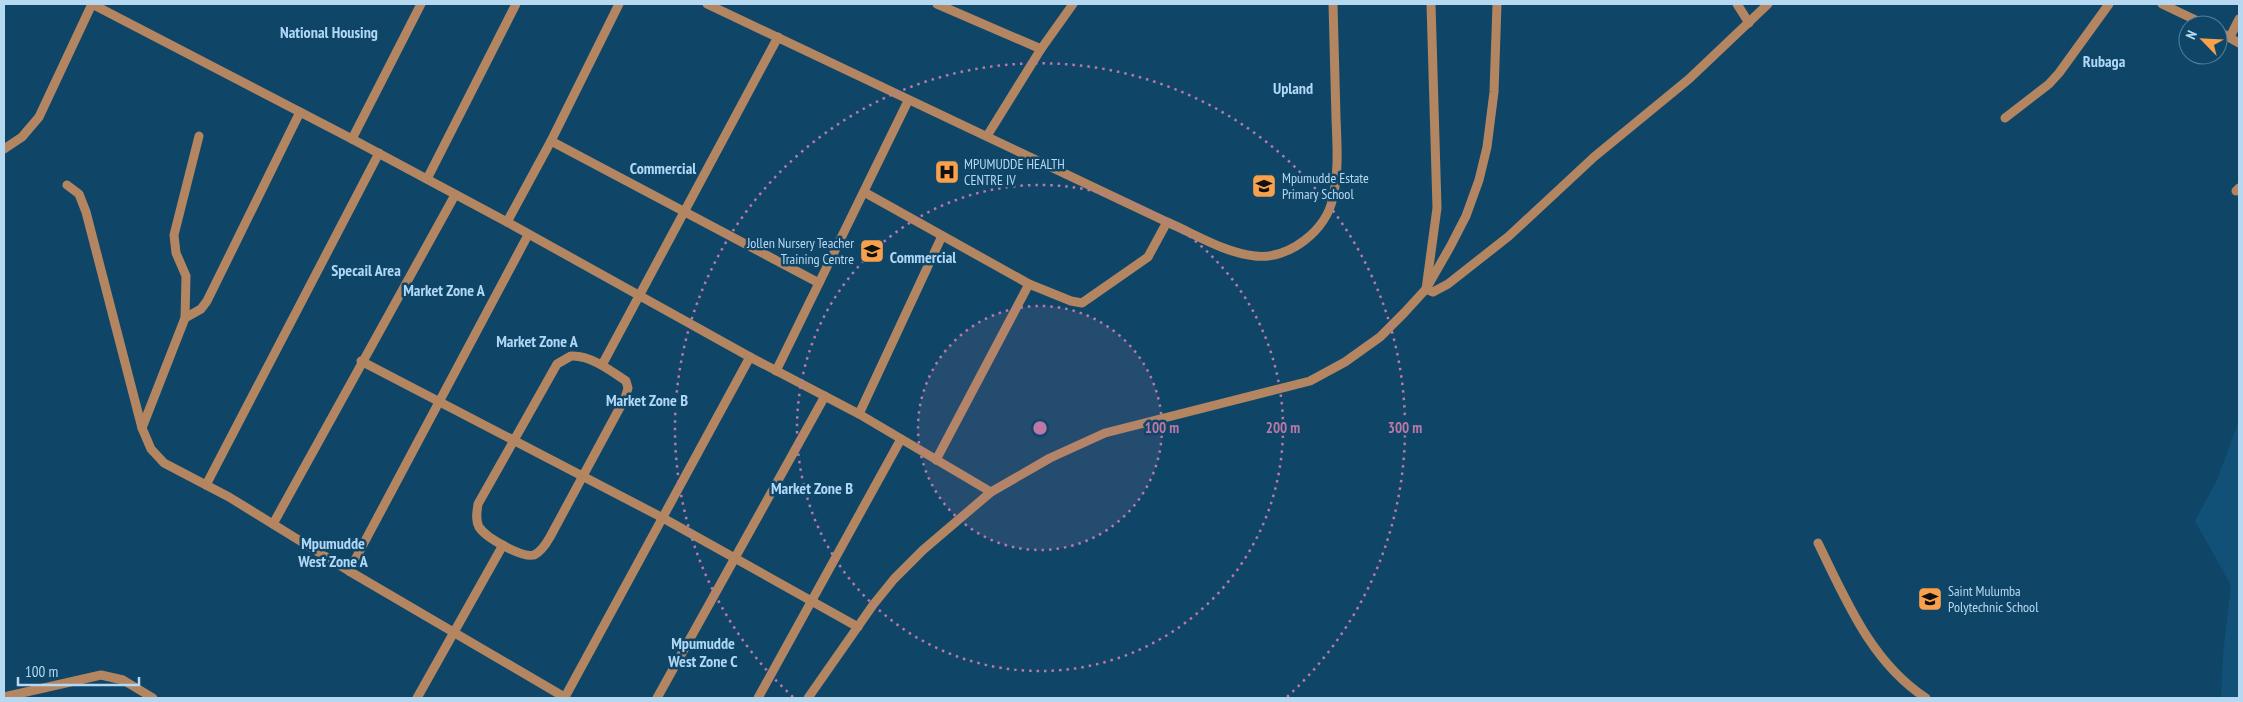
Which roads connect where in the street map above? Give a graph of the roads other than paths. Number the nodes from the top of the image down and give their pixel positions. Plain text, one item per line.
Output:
1 (92, 4) edge
2 (421, 4) edge
3 (516, 4) edge
4 (615, 4) edge
5 (707, 4) edge
6 (937, 4) edge
7 (1073, 4) edge
8 (1333, 4) edge
9 (1431, 4) edge
10 (1497, 4) edge
11 (1737, 4) edge
12 (1768, 4) edge
13 (2110, 4) edge
14 (2162, 4) edge
15 (2185, 15) edge
16 (2239, 19) edge
17 (1749, 23) junction
18 (778, 37) junction
19 (2230, 37) joint
20 (2239, 43) edge
21 (1042, 48) junction
22 (908, 101) junction
23 (300, 112) junction
24 (2005, 118) dead end
25 (199, 136) dead end
26 (987, 136) junction
27 (352, 138) junction
28 (551, 141) junction
29 (4, 148) edge
30 (379, 153) junction
31 (427, 179) junction
32 (67, 185) dead end
33 (864, 192) junction
34 (455, 195) junction
35 (684, 212) junction
36 (507, 222) junction
37 (1167, 222) junction
38 (528, 235) junction
39 (942, 236) junction
40 (819, 283) junction
41 (1029, 284) junction
42 (1426, 289) junction
43 (640, 297) junction
44 (185, 318) junction
45 (750, 357) junction
46 (361, 361) junction
47 (602, 365) junction
48 (776, 371) junction
49 (824, 396) junction
50 (440, 401) junction
51 (860, 414) junction
52 (142, 428) junction
53 (513, 439) junction
54 (901, 439) junction
55 (936, 460) junction
56 (583, 475) junction
57 (206, 485) junction
58 (991, 492) junction
59 (663, 518) junction
60 (273, 524) junction
61 (1818, 543) dead end
62 (503, 545) junction
63 (734, 558) junction
64 (349, 571) junction
65 (811, 601) junction
66 (858, 627) junction
67 (454, 631) junction
68 (4, 697) edge
69 (153, 698) edge
70 (417, 698) edge
71 (566, 698) edge
72 (657, 698) edge
73 (758, 698) edge
74 (808, 698) edge
75 (1926, 698) edge

1 - 23 street
1 - 29 street
2 - 27 street
3 - 31 street
4 - 28 street
5 - 18 street
6 - 21 street
7 - 21 street
8 - 37 street
9 - 42 street
10 - 42 street
11 - 17 street
12 - 17 street
13 - 24 street
14 - 15 street
16 - 19 street
17 - 42 street
18 - 22 street
18 - 35 street
19 - 20 street
21 - 26 street
22 - 26 street
22 - 33 street
23 - 27 street
23 - 44 street
25 - 44 street
26 - 37 street
27 - 30 street
28 - 35 street
28 - 36 street
30 - 31 street
30 - 57 street
31 - 34 street
32 - 52 street
33 - 39 street
33 - 40 street
34 - 36 street
34 - 46 street
35 - 40 street
35 - 43 street
36 - 38 street
37 - 41 street
38 - 43 street
38 - 50 street
39 - 41 street
39 - 51 street
40 - 48 street
41 - 55 street
42 - 58 street
43 - 45 street
43 - 47 street
44 - 52 street
45 - 48 street
45 - 59 street
46 - 50 street
46 - 60 street
47 - 53 street
47 - 56 street
48 - 49 street
49 - 51 street
49 - 63 street
50 - 53 street
50 - 64 street
51 - 54 street
52 - 57 street
53 - 56 street
53 - 62 street
54 - 55 street
54 - 65 street
55 - 58 street
56 - 59 street
56 - 62 street
57 - 60 street
58 - 66 street
59 - 63 street
59 - 71 street
60 - 64 street
61 - 75 street
62 - 67 street
63 - 65 street
63 - 72 street
64 - 67 street
65 - 66 street
65 - 73 street
66 - 74 street
67 - 70 street
67 - 71 street
68 - 69 street

